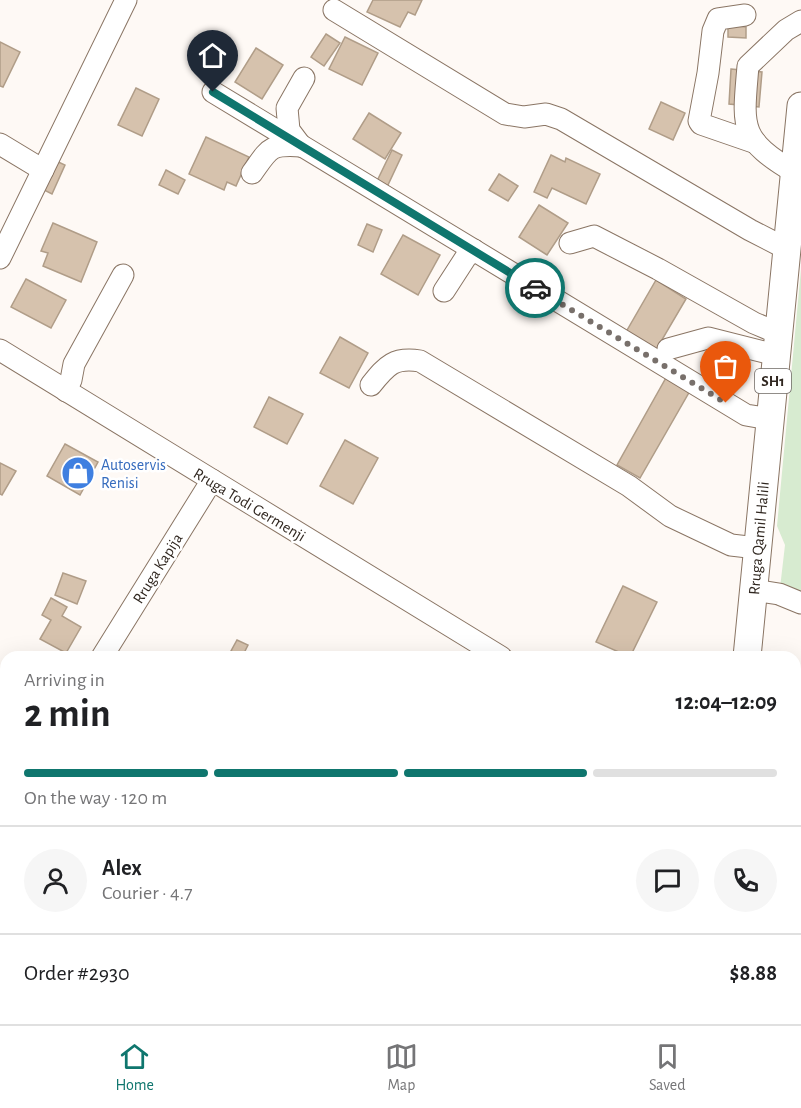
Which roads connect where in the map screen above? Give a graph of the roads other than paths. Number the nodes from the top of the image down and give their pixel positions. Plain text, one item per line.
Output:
1 (126, 0) edge
2 (334, 10) dead end
3 (746, 15) dead end
4 (801, 21) edge
5 (304, 78) dead end
6 (213, 92) dead end
7 (801, 106) edge
8 (756, 143) junction
9 (0, 144) edge
10 (301, 146) junction
11 (43, 170) junction
12 (252, 173) dead end
13 (796, 178) edge
14 (570, 243) dead end
15 (787, 249) junction
16 (474, 250) junction
17 (0, 258) edge
18 (123, 275) dead end
19 (444, 291) dead end
20 (777, 344) junction
21 (668, 349) dead end
22 (0, 350) edge
23 (371, 385) dead end
24 (66, 391) junction
25 (770, 419) junction
26 (212, 480) junction
27 (758, 548) junction
28 (754, 590) junction
29 (801, 603) edge
30 (106, 651) edge
31 (491, 651) edge
32 (748, 651) edge

1 - 11 street
2 - 15 street
3 - 8 street
4 - 8 street
5 - 10 street
6 - 10 street
7 - 13 main road, Rruga Qamil Halili / SH1
8 - 13 street
9 - 11 street
10 - 12 street
10 - 16 street
11 - 17 street
13 - 15 main road, Rruga Qamil Halili / SH1
14 - 20 street
15 - 20 main road, Rruga Qamil Halili / SH1
16 - 19 street
16 - 25 street
18 - 24 street
20 - 21 street
20 - 25 main road, Rruga Qamil Halili / SH1
22 - 24 street, Rruga Todi Germenji
23 - 27 street
24 - 26 street, Rruga Todi Germenji
25 - 27 main road, Rruga Qamil Halili / SH1
26 - 30 street, Rruga Kapija
26 - 31 street, Rruga Todi Germenji
27 - 28 main road, Rruga Qamil Halili / SH1
28 - 29 street
28 - 32 main road, Rruga Qamil Halili / SH1

